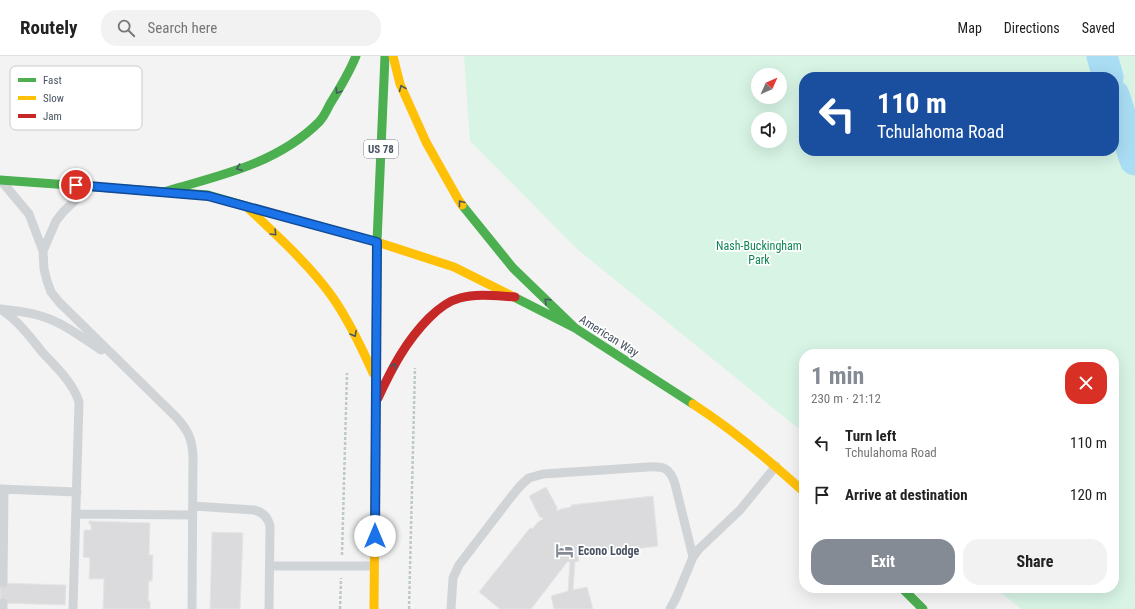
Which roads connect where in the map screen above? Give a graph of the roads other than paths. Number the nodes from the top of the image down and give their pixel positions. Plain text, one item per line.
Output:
1 (356, 56) edge
2 (385, 56) edge
3 (393, 56) edge
4 (0, 180) edge
5 (90, 186) junction
6 (163, 192) junction
7 (246, 206) junction
8 (377, 242) junction
9 (43, 251) junction
10 (515, 297) junction
11 (0, 309) edge
12 (575, 328) junction
13 (118, 360) junction
14 (376, 379) junction
15 (376, 401) junction
16 (776, 466) junction
17 (799, 487) edge
18 (2, 489) edge
19 (77, 492) junction
20 (193, 510) junction
21 (76, 514) junction
22 (693, 558) junction
23 (270, 566) junction
24 (375, 566) junction
25 (3, 583) dead end
26 (907, 593) edge
27 (73, 609) edge
28 (192, 609) edge
29 (269, 609) edge
30 (374, 609) edge
31 (451, 609) edge
32 (670, 609) edge
33 (923, 609) edge

1 -> 6 main road
2 - 8 main road, US 78
12 -> 3 main road
4 - 5 main road, American Way
4 - 9 lane
5 - 6 main road, American Way
5 - 9 lane
6 - 7 main road, American Way
7 - 8 main road, American Way
7 -> 14 main road
8 - 10 main road, American Way
8 - 14 main road, US 78
9 - 13 lane
10 - 12 main road, American Way
15 -> 10 main road
11 - 13 lane
11 - 19 lane
12 - 16 main road, American Way
13 - 20 lane
14 - 15 main road, US 78
15 - 24 main road, US 78
16 - 17 main road, American Way
16 - 22 lane
18 - 19 lane
18 - 25 lane
19 - 21 lane
20 - 21 lane
20 - 23 lane
20 - 28 lane
21 - 27 lane
22 - 31 lane
22 - 32 lane
23 - 24 lane
23 - 29 lane
24 - 30 main road, US 78
26 - 33 main road

